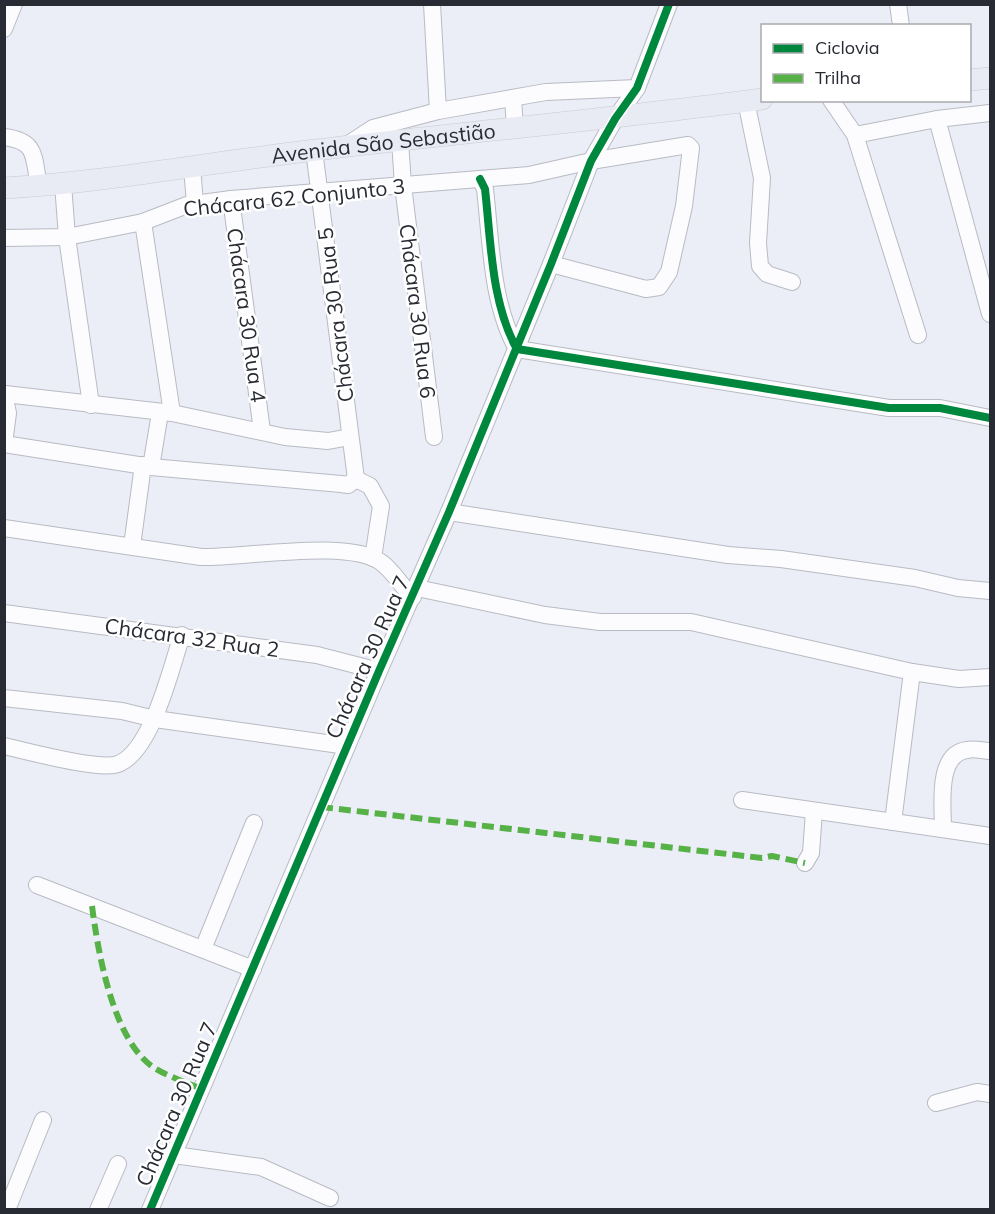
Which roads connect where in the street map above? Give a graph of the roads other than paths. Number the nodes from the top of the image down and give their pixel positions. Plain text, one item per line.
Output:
1 (14, 4) edge
2 (432, 4) edge
3 (669, 4) edge
4 (898, 4) edge
5 (901, 24) edge
6 (4, 29) edge
7 (990, 78) edge
8 (971, 80) edge
9 (637, 88) junction
10 (580, 93) junction
11 (513, 98) junction
12 (754, 100) edge
13 (832, 102) edge
14 (438, 111) junction
15 (990, 113) edge
16 (421, 116) junction
17 (615, 118) junction
18 (937, 119) junction
19 (582, 122) junction
20 (514, 129) junction
21 (855, 135) junction
22 (4, 137) edge
23 (422, 139) junction
24 (400, 141) junction
25 (343, 147) junction
26 (314, 150) junction
27 (591, 161) junction
28 (192, 168) junction
29 (480, 179) junction
30 (63, 184) junction
31 (403, 185) junction
32 (39, 186) junction
33 (4, 188) edge
34 (320, 191) junction
35 (231, 199) junction
36 (195, 204) junction
37 (143, 222) junction
38 (67, 237) junction
39 (4, 238) edge
40 (552, 264) junction
41 (792, 282) dead end
42 (990, 314) edge
43 (918, 335) dead end
44 (517, 349) junction
45 (4, 394) edge
46 (90, 405) junction
47 (166, 413) junction
48 (990, 418) edge
49 (262, 431) junction
50 (434, 436) dead end
51 (350, 437) junction
52 (4, 444) edge
53 (147, 466) junction
54 (356, 479) junction
55 (449, 512) junction
56 (4, 528) edge
57 (132, 546) junction
58 (373, 558) junction
59 (990, 591) edge
60 (415, 592) junction
61 (4, 613) edge
62 (182, 635) junction
63 (379, 671) junction
64 (912, 672) junction
65 (990, 677) edge
66 (4, 698) edge
67 (155, 719) junction
68 (4, 746) edge
69 (347, 746) junction
70 (990, 751) edge
71 (742, 801) dead end
72 (814, 811) junction
73 (893, 822) junction
74 (254, 823) dead end
75 (943, 828) junction
76 (990, 836) edge
77 (806, 863) dead end
78 (37, 885) dead end
79 (203, 949) junction
80 (253, 969) junction
81 (990, 1094) edge
82 (936, 1104) dead end
83 (43, 1120) dead end
84 (174, 1155) junction
85 (118, 1164) dead end
86 (330, 1198) dead end
87 (7, 1209) edge
88 (98, 1209) edge
89 (150, 1209) edge

1 - 6 street
2 - 14 street
3 - 9 street, Chácara 30 Rua 7
4 - 5 street
7 - 8 main road
9 - 10 street
9 - 17 street, Chácara 30 Rua 7
10 - 11 street
10 - 19 street
11 - 14 street
11 - 20 street
12 - 17 main road, Avenida São Sebastião
12 - 41 street
13 - 21 street
14 - 16 street
15 - 18 street
16 - 23 street
16 - 25 street
17 - 19 main road, Avenida São Sebastião
17 - 27 street, Chácara 30 Rua 7
18 - 21 street
18 - 42 street
19 - 20 main road, Avenida São Sebastião
20 - 23 main road, Avenida São Sebastião
21 - 43 street
22 - 32 street
23 - 24 main road, Avenida São Sebastião
24 - 25 main road, Avenida São Sebastião
24 - 31 street, Chácara 30 Rua 6
25 - 26 main road, Avenida São Sebastião
26 - 28 main road, Avenida São Sebastião
26 - 34 street, Chácara 30 Rua 5
27 - 29 street
27 - 40 street, Chácara 30 Rua 7
27 - 40 street
28 - 30 main road, Avenida São Sebastião
28 - 36 street
29 - 31 street, Chácara 62 Conjunto 3
29 - 44 street
30 - 32 main road, Avenida São Sebastião
30 - 38 street
31 - 34 street, Chácara 62 Conjunto 3
31 - 50 street, Chácara 30 Rua 6
32 - 33 main road, Avenida São Sebastião
34 - 35 street, Chácara 62 Conjunto 3
34 - 51 street, Chácara 30 Rua 5
35 - 36 street, Chácara 62 Conjunto 3
35 - 49 street, Chácara 30 Rua 4
36 - 37 street, Chácara 62 Conjunto 3
37 - 38 street, Chácara 62 Conjunto 3
37 - 47 street
38 - 39 street, Chácara 62 Conjunto 3
38 - 46 street
40 - 44 street, Chácara 30 Rua 7
44 - 48 street
44 - 55 street, Chácara 30 Rua 7
45 - 46 street
45 - 52 street
46 - 47 street
47 - 49 street
47 - 53 street
49 - 51 street
51 - 54 street, Chácara 30 Rua 5
52 - 53 street
53 - 54 street
53 - 57 street
54 - 58 street
55 - 59 street
55 - 60 street, Chácara 30 Rua 7
56 - 57 street
57 - 58 street
58 - 60 street
60 - 63 street, Chácara 30 Rua 7
60 - 64 street
61 - 62 street, Chácara 32 Rua 2
62 - 63 street, Chácara 32 Rua 2
62 - 67 street
63 - 69 street, Chácara 30 Rua 7
64 - 65 street
64 - 73 street
66 - 67 street
67 - 68 street
67 - 69 street
69 - 80 street, Chácara 30 Rua 7
70 - 75 street
71 - 72 street
72 - 73 street
72 - 77 street
73 - 75 street
74 - 79 street
75 - 76 street
78 - 79 street
79 - 80 street
80 - 84 street, Chácara 30 Rua 7
81 - 82 street
83 - 87 street
84 - 86 street
84 - 89 street, Chácara 30 Rua 7
85 - 88 street

